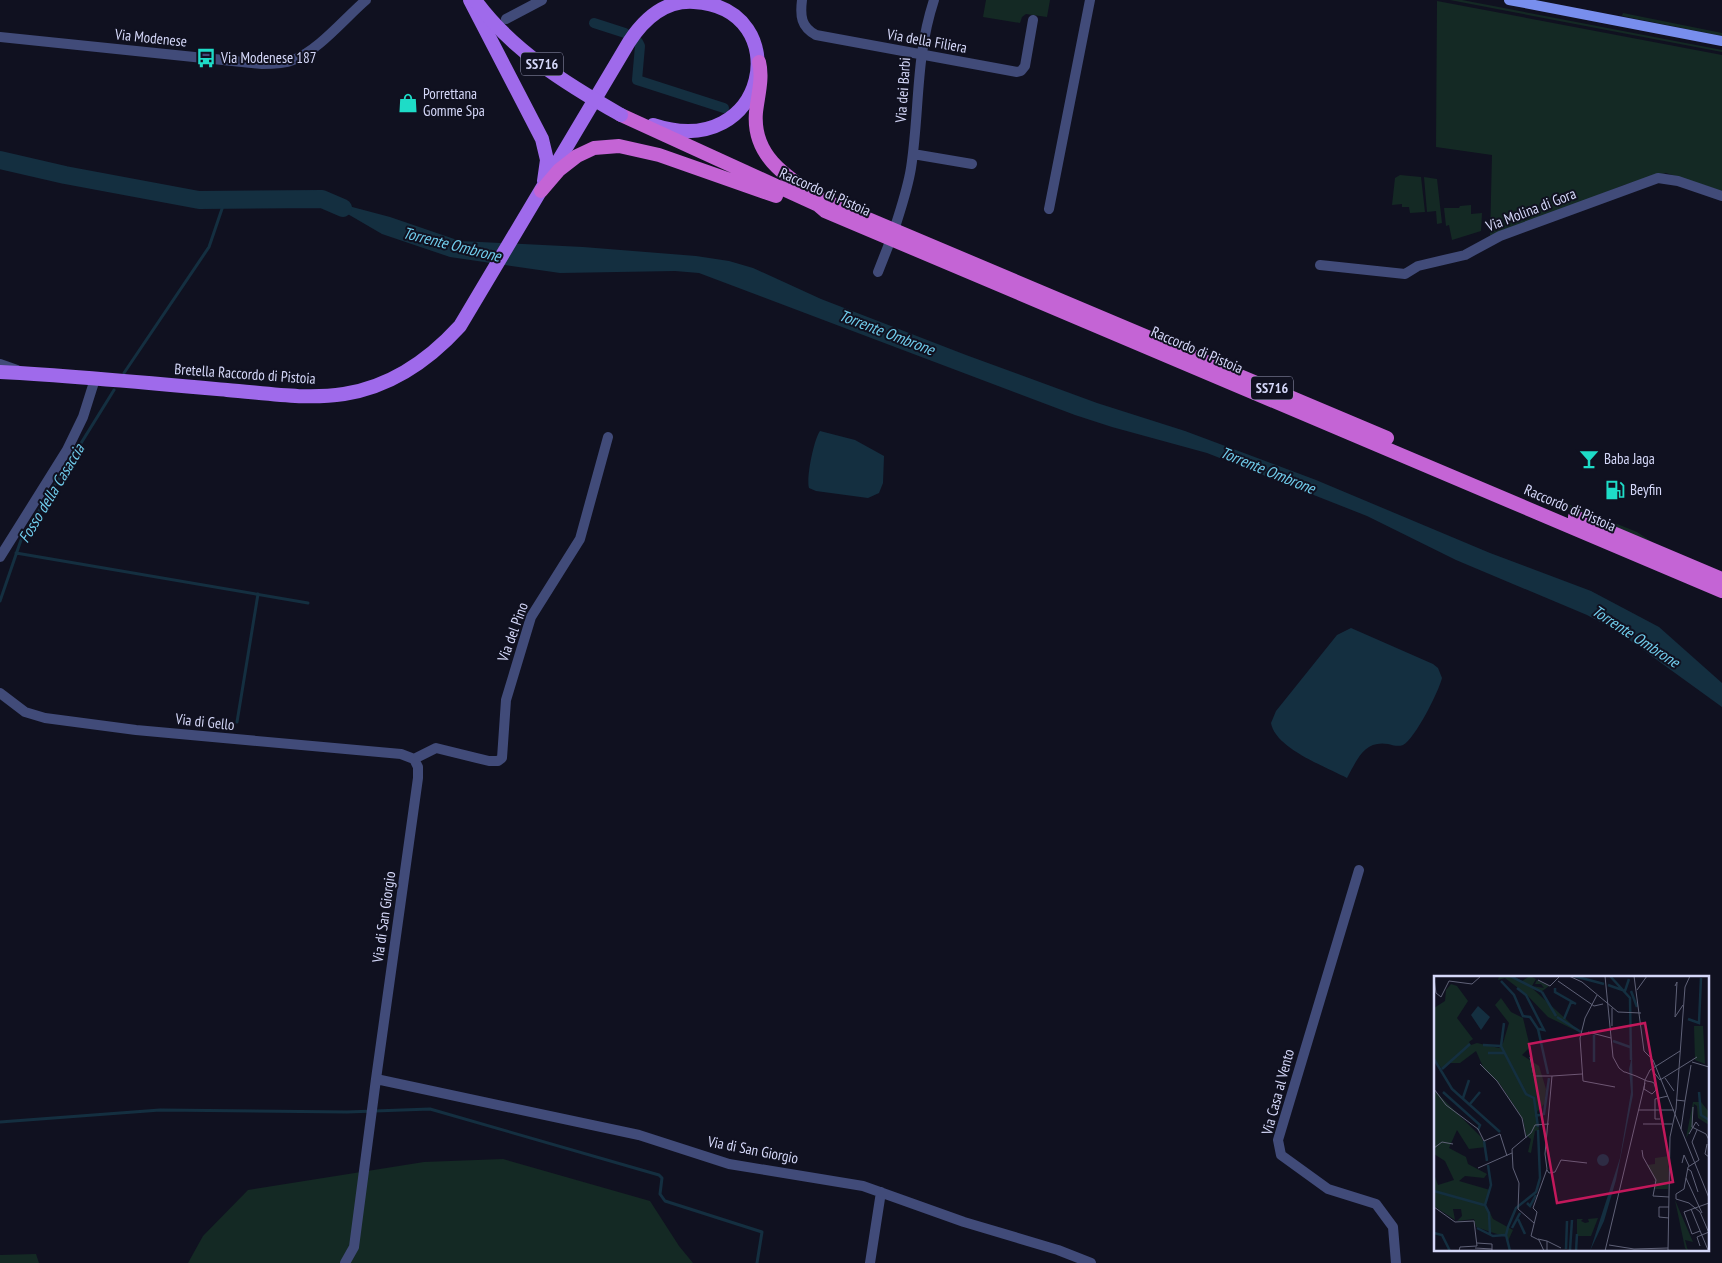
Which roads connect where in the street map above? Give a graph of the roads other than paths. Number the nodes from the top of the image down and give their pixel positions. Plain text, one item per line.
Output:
1 (366, 0) edge
2 (470, 0) edge
3 (474, 0) edge
4 (542, 0) edge
5 (802, 0) edge
6 (934, 0) edge
7 (1090, 0) edge
8 (1509, 0) edge
9 (506, 19) dead end
10 (1033, 20) dead end
11 (0, 37) edge
12 (1722, 41) edge
13 (920, 55) junction
14 (759, 62) junction
15 (621, 115) junction
16 (913, 154) junction
17 (972, 164) dead end
18 (541, 191) junction
19 (1722, 196) edge
20 (823, 205) junction
21 (1049, 209) dead end
22 (896, 224) dead end
23 (889, 244) dead end
24 (1320, 265) dead end
25 (878, 272) dead end
26 (0, 364) edge
27 (0, 372) edge
28 (28, 373) junction
29 (95, 379) junction
30 (608, 437) dead end
31 (0, 557) edge
32 (1722, 579) edge
33 (1722, 591) edge
34 (0, 693) edge
35 (414, 759) junction
36 (1359, 870) dead end
37 (376, 1079) junction
38 (881, 1192) junction
39 (344, 1263) edge
40 (870, 1263) edge
41 (1091, 1263) edge
42 (1396, 1263) edge

1 - 11 street, Via Modenese
2 - 18 main road
3 - 15 main road, Raccordo di Pistoia / SS716, bridge
4 - 9 street
5 - 13 street, Via della Filiera
6 - 13 street, Via dei Barbi
7 - 21 street
8 - 12 main road
10 - 13 street, Via della Filiera
13 - 16 street, Via dei Barbi
14 - 15 main road
14 - 18 main road, Bretella Raccordo di Pistoia
14 - 20 highway
15 - 20 highway, Raccordo di Pistoia / SS716
16 - 17 street
16 - 22 street, Via dei Barbi
18 - 20 highway
18 - 29 main road, Bretella Raccordo di Pistoia
19 - 24 street, Via Molina di Gora
20 - 32 highway, Raccordo di Pistoia / SS716
20 - 33 highway, Raccordo di Pistoia / SS716
23 - 25 street
26 - 28 street
27 - 28 main road, Bretella Raccordo di Pistoia
28 - 29 main road, Bretella Raccordo di Pistoia
29 - 31 street
30 - 35 street, Via del Pino
34 - 35 street, Via di Gello
35 - 37 street, Via di San Giorgio
36 - 42 street, Via Casa al Vento
37 - 38 street, Via di San Giorgio
37 - 39 street, Via di San Giorgio
38 - 40 street
38 - 41 street, Via di San Giorgio

